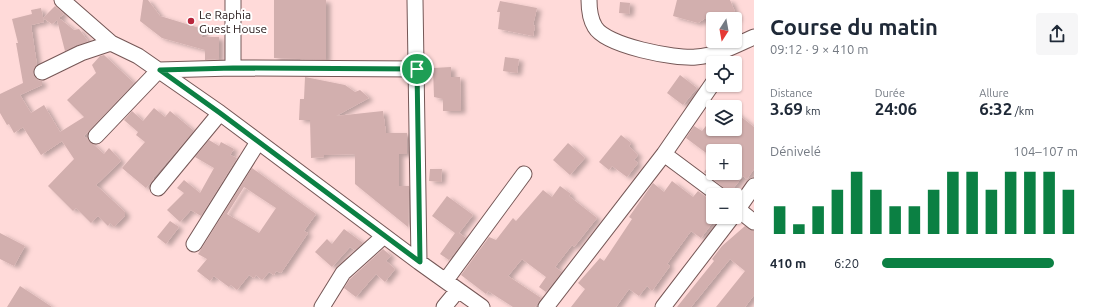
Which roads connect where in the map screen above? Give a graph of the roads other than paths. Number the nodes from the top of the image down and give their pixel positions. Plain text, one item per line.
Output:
1 (62, 0) edge
2 (233, 0) edge
3 (415, 0) edge
4 (589, 0) edge
5 (754, 37) edge
6 (111, 43) junction
7 (718, 56) edge
8 (706, 59) edge
9 (233, 68) junction
10 (417, 69) junction
11 (160, 70) junction
12 (42, 72) dead end
13 (707, 92) edge
14 (220, 113) junction
15 (96, 136) dead end
16 (258, 142) junction
17 (664, 154) junction
18 (524, 174) dead end
19 (754, 186) edge
20 (158, 188) dead end
21 (710, 188) edge
22 (742, 202) edge
23 (742, 215) edge
24 (754, 222) edge
25 (725, 224) edge
26 (384, 236) junction
27 (194, 244) dead end
28 (420, 262) junction
29 (446, 280) junction
30 (458, 290) junction
31 (322, 307) edge
32 (444, 307) edge
33 (482, 307) edge
34 (546, 307) edge
35 (663, 307) edge

1 - 6 street
2 - 9 street
3 - 10 street
4 - 8 street
5 - 7 street
6 - 11 street
6 - 12 street
9 - 10 street
9 - 11 street
10 - 28 street
11 - 14 street
11 - 15 street
13 - 17 street
14 - 16 street
14 - 20 street
16 - 26 street
16 - 27 street
17 - 21 street
17 - 34 street
18 - 29 street
19 - 22 street
23 - 24 street
25 - 35 street
26 - 28 street
26 - 31 street
28 - 29 street
29 - 30 street
30 - 32 street
30 - 33 street

